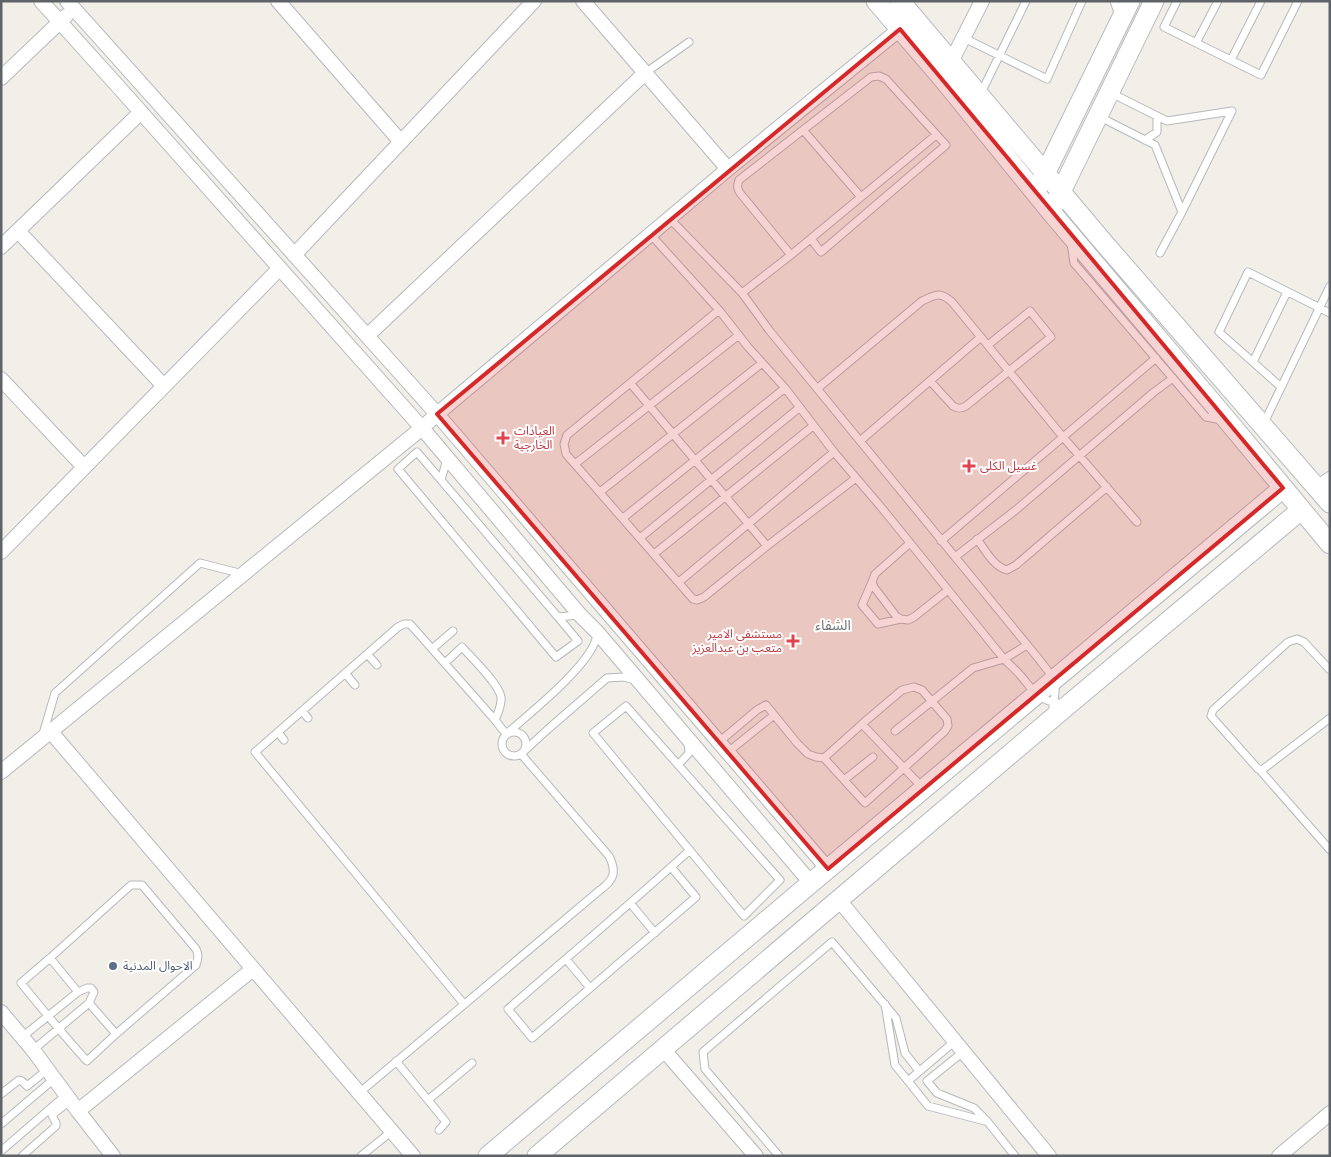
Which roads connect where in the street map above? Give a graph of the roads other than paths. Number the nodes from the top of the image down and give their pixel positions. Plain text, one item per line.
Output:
1 (41, 1) edge
2 (278, 1) edge
3 (534, 1) edge
4 (583, 1) edge
5 (876, 1) edge
6 (982, 1) edge
7 (1026, 1) edge
8 (1082, 1) edge
9 (1114, 1) edge
10 (1130, 1) edge
11 (1154, 1) edge
12 (1177, 1) edge
13 (1218, 1) edge
14 (1261, 1) edge
15 (1298, 1) edge
16 (70, 5) edge
17 (900, 16) edge
18 (1120, 21) junction
19 (60, 22) junction
20 (964, 38) junction
21 (689, 42) dead end
22 (1196, 43) junction
23 (1000, 56) junction
24 (1231, 60) junction
25 (951, 62) junction
26 (645, 73) junction
27 (1, 78) edge
28 (1109, 92) junction
29 (980, 96) junction
30 (141, 112) junction
31 (1098, 116) junction
32 (1157, 116) junction
33 (803, 130) junction
34 (936, 135) junction
35 (1145, 140) junction
36 (401, 142) junction
37 (728, 169) junction
38 (1046, 174) junction
39 (1061, 192) junction
40 (1036, 194) junction
41 (861, 197) junction
42 (1050, 212) junction
43 (1182, 212) junction
44 (670, 219) junction
45 (18, 231) junction
46 (651, 235) junction
47 (1070, 235) junction
48 (811, 239) junction
49 (1, 247) edge
50 (1160, 253) dead end
51 (294, 255) junction
52 (791, 255) junction
53 (280, 268) junction
54 (1330, 286) edge
55 (1287, 292) junction
56 (742, 293) junction
57 (1319, 308) junction
58 (719, 310) junction
59 (1330, 313) edge
60 (738, 334) junction
61 (367, 336) junction
62 (981, 337) junction
63 (988, 346) junction
64 (1156, 358) junction
65 (1253, 362) junction
66 (762, 363) junction
67 (1009, 371) junction
68 (1173, 378) junction
69 (1, 379) edge
70 (930, 381) junction
71 (631, 384) junction
72 (164, 386) junction
73 (1281, 387) junction
74 (785, 388) junction
75 (818, 388) junction
76 (649, 406) junction
77 (799, 408) junction
78 (437, 414) junction
79 (1227, 420) junction
80 (1263, 425) junction
81 (813, 426) junction
82 (422, 428) junction
83 (673, 434) junction
84 (1064, 437) junction
85 (860, 441) junction
86 (834, 452) junction
87 (1079, 456) junction
88 (448, 458) junction
89 (695, 460) junction
90 (575, 464) junction
91 (84, 467) junction
92 (856, 478) junction
93 (711, 479) junction
94 (441, 480) junction
95 (1324, 483) edge
96 (1106, 487) junction
97 (1283, 488) junction
98 (600, 492) junction
99 (726, 497) junction
100 (1330, 504) edge
101 (1301, 510) junction
102 (623, 518) junction
103 (1137, 522) dead end
104 (749, 524) junction
105 (640, 538) junction
106 (941, 540) junction
107 (977, 540) junction
108 (910, 544) junction
109 (1330, 544) edge
110 (767, 546) junction
111 (1, 552) edge
112 (654, 554) junction
113 (955, 557) junction
114 (244, 574) junction
115 (679, 582) junction
116 (872, 582) junction
117 (948, 590) junction
118 (580, 615) junction
119 (558, 616) junction
120 (901, 619) junction
121 (453, 631) dead end
122 (597, 632) junction
123 (1027, 645) junction
124 (432, 648) junction
125 (367, 654) junction
126 (1004, 660) junction
127 (445, 663) junction
128 (377, 665) dead end
129 (1330, 670) edge
130 (345, 673) junction
131 (1055, 680) junction
132 (638, 681) junction
133 (355, 685) dead end
134 (1036, 695) junction
135 (932, 700) junction
136 (1058, 709) junction
137 (302, 711) junction
138 (774, 715) junction
139 (308, 718) dead end
140 (1330, 718) edge
141 (496, 720) junction
142 (862, 724) junction
143 (895, 731) dead end
144 (278, 732) junction
145 (506, 734) junction
146 (46, 735) junction
147 (688, 739) junction
148 (284, 740) dead end
149 (723, 747) junction
150 (522, 754) junction
151 (873, 757) dead end
152 (824, 758) junction
153 (707, 762) junction
154 (678, 765) junction
155 (903, 768) junction
156 (1259, 769) junction
157 (1, 772) edge
158 (844, 780) junction
159 (923, 789) junction
160 (942, 813) junction
161 (690, 850) junction
162 (1330, 850) edge
163 (671, 867) junction
164 (828, 869) junction
165 (810, 883) junction
166 (840, 900) junction
167 (631, 904) junction
168 (655, 933) junction
169 (50, 958) junction
170 (566, 959) junction
171 (253, 969) junction
172 (590, 988) junction
173 (78, 992) junction
174 (89, 1003) junction
175 (464, 1004) junction
176 (885, 1004) junction
177 (1, 1012) edge
178 (48, 1016) junction
179 (58, 1029) junction
180 (116, 1034) junction
181 (22, 1037) junction
182 (959, 1046) junction
183 (663, 1049) junction
184 (33, 1050) junction
185 (396, 1061) junction
186 (472, 1063) dead end
187 (920, 1072) junction
188 (51, 1075) junction
189 (908, 1081) junction
190 (927, 1081) junction
191 (916, 1090) junction
192 (359, 1093) junction
193 (1, 1094) edge
194 (428, 1100) junction
195 (71, 1102) junction
196 (1330, 1113) edge
197 (987, 1121) junction
198 (1, 1124) edge
199 (440, 1130) dead end
200 (392, 1131) junction
201 (1, 1151) edge
202 (364, 1155) edge
203 (22, 1156) edge
204 (113, 1156) edge
205 (413, 1156) edge
206 (488, 1156) edge
207 (537, 1156) edge
208 (756, 1156) edge
209 (779, 1156) edge
210 (1015, 1156) edge
211 (1048, 1156) edge
212 (1280, 1156) edge

1 - 19 street
2 - 36 street
3 - 36 street
4 - 26 street
5 - 17 street
6 - 20 street
7 - 23 lane
8 - 23 lane
9 - 18 lane
10 - 18 street
11 - 28 street
12 - 22 lane
13 - 22 lane
14 - 24 lane
15 - 24 lane
16 - 19 street
16 - 51 street
17 - 25 street
17 - 37 street
17 - 40 street
18 - 38 street
19 - 27 street
19 - 30 street
20 - 23 lane
20 - 25 street
21 - 26 lane
22 - 24 lane
23 - 29 lane
25 - 29 street
26 - 37 street
26 - 61 street
28 - 31 street
28 - 32 lane
29 - 38 street
30 - 45 street
30 - 53 street
31 - 35 lane
31 - 39 street
32 - 35 lane
32 - 43 lane
33 - 34 lane
33 - 41 lane
33 - 52 lane
34 - 41 lane
34 - 48 lane
35 - 43 lane
36 - 51 street
37 - 44 street
38 - 39 street
38 - 40 street
39 - 42 street
39 - 80 street
40 - 42 street
41 - 48 lane
42 - 47 street
43 - 50 lane
44 - 46 street
44 - 56 lane
45 - 49 street
45 - 72 street
46 - 58 lane
46 - 78 street
47 - 64 lane
47 - 79 street
48 - 52 lane
51 - 61 street
52 - 56 lane
53 - 72 street
53 - 82 street
54 - 57 lane
55 - 57 lane
55 - 65 lane
55 - 65 lane
56 - 75 lane
57 - 59 lane
57 - 73 lane
58 - 60 lane
58 - 71 lane
60 - 66 lane
60 - 76 lane
61 - 78 street
62 - 63 lane
62 - 70 lane
62 - 75 lane
63 - 67 lane
63 - 67 lane
64 - 68 lane
64 - 84 lane
65 - 73 lane
66 - 74 lane
66 - 83 lane
67 - 70 lane
67 - 84 lane
68 - 79 lane
68 - 87 lane
69 - 91 street
70 - 85 lane
71 - 76 lane
71 - 90 lane
72 - 91 street
73 - 80 lane
74 - 77 lane
74 - 89 lane
75 - 85 lane
76 - 83 lane
76 - 90 lane
77 - 81 lane
77 - 93 lane
78 - 82 street
78 - 149 street
79 - 97 street
80 - 95 street
81 - 86 lane
81 - 99 lane
82 - 88 street
82 - 114 street
83 - 89 lane
83 - 98 lane
84 - 87 lane
84 - 106 lane
85 - 106 lane
86 - 92 lane
86 - 104 lane
87 - 96 lane
87 - 107 lane
88 - 94 lane
88 - 118 street
89 - 93 lane
89 - 102 lane
90 - 98 lane
91 - 111 street
92 - 108 lane
92 - 110 lane
93 - 99 lane
93 - 105 lane
94 - 119 lane
94 - 119 lane
95 - 100 street
96 - 103 lane
96 - 107 lane
97 - 101 street
97 - 131 street
98 - 102 lane
99 - 104 lane
99 - 112 lane
101 - 109 street
101 - 136 street
102 - 105 lane
104 - 110 lane
104 - 115 lane
105 - 112 lane
106 - 113 lane
107 - 113 lane
108 - 116 lane
108 - 117 lane
110 - 115 lane
112 - 115 lane
113 - 123 lane
114 - 146 street
114 - 146 lane
116 - 120 lane
116 - 120 lane
117 - 120 lane
117 - 126 lane
118 - 119 lane
118 - 122 street
121 - 124 lane
122 - 132 street
122 - 145 lane
123 - 126 lane
123 - 131 lane
124 - 125 lane
124 - 127 lane
125 - 128 lane
125 - 130 lane
126 - 134 lane
126 - 135 lane
127 - 141 lane
127 - 141 lane
129 - 156 lane
130 - 133 lane
130 - 137 lane
131 - 134 street
131 - 136 lane
132 - 147 street
132 - 150 lane
134 - 136 lane
134 - 159 street
135 - 142 lane
135 - 143 lane
135 - 155 lane
136 - 160 street
137 - 139 lane
137 - 144 lane
138 - 149 lane
138 - 149 lane
138 - 152 lane
140 - 156 lane
141 - 145 lane
142 - 152 lane
142 - 155 lane
144 - 148 lane
144 - 175 lane
145 - 150 lane
145 - 150 lane
146 - 157 street
146 - 171 street
147 - 153 street
147 - 154 lane
149 - 153 street
149 - 164 street
150 - 175 lane
151 - 158 lane
152 - 158 lane
153 - 165 street
154 - 161 lane
154 - 161 lane
155 - 158 lane
155 - 159 lane
156 - 162 lane
159 - 160 street
159 - 164 street
160 - 166 street
161 - 163 lane
163 - 167 lane
163 - 168 lane
164 - 165 street
165 - 206 street
166 - 182 street
166 - 183 street
167 - 168 lane
167 - 170 lane
168 - 172 lane
169 - 173 lane
169 - 178 lane
169 - 180 lane
170 - 172 lane
170 - 172 lane
171 - 192 street
171 - 195 street
173 - 174 lane
173 - 178 lane
174 - 179 lane
174 - 180 lane
175 - 185 lane
176 - 187 lane
176 - 189 lane
176 - 209 lane
177 - 181 street
178 - 179 lane
178 - 181 lane
179 - 180 lane
179 - 184 lane
181 - 184 street
182 - 187 lane
182 - 190 lane
182 - 211 street
183 - 207 street
183 - 208 street
184 - 188 street
185 - 192 lane
185 - 194 lane
186 - 194 lane
187 - 189 lane
188 - 193 lane
188 - 195 street
188 - 198 lane
189 - 191 lane
190 - 191 lane
190 - 197 lane
191 - 197 lane
192 - 200 street
194 - 199 lane
195 - 201 lane
195 - 203 lane
195 - 204 street
196 - 212 street
197 - 210 lane
200 - 202 lane
200 - 205 street

